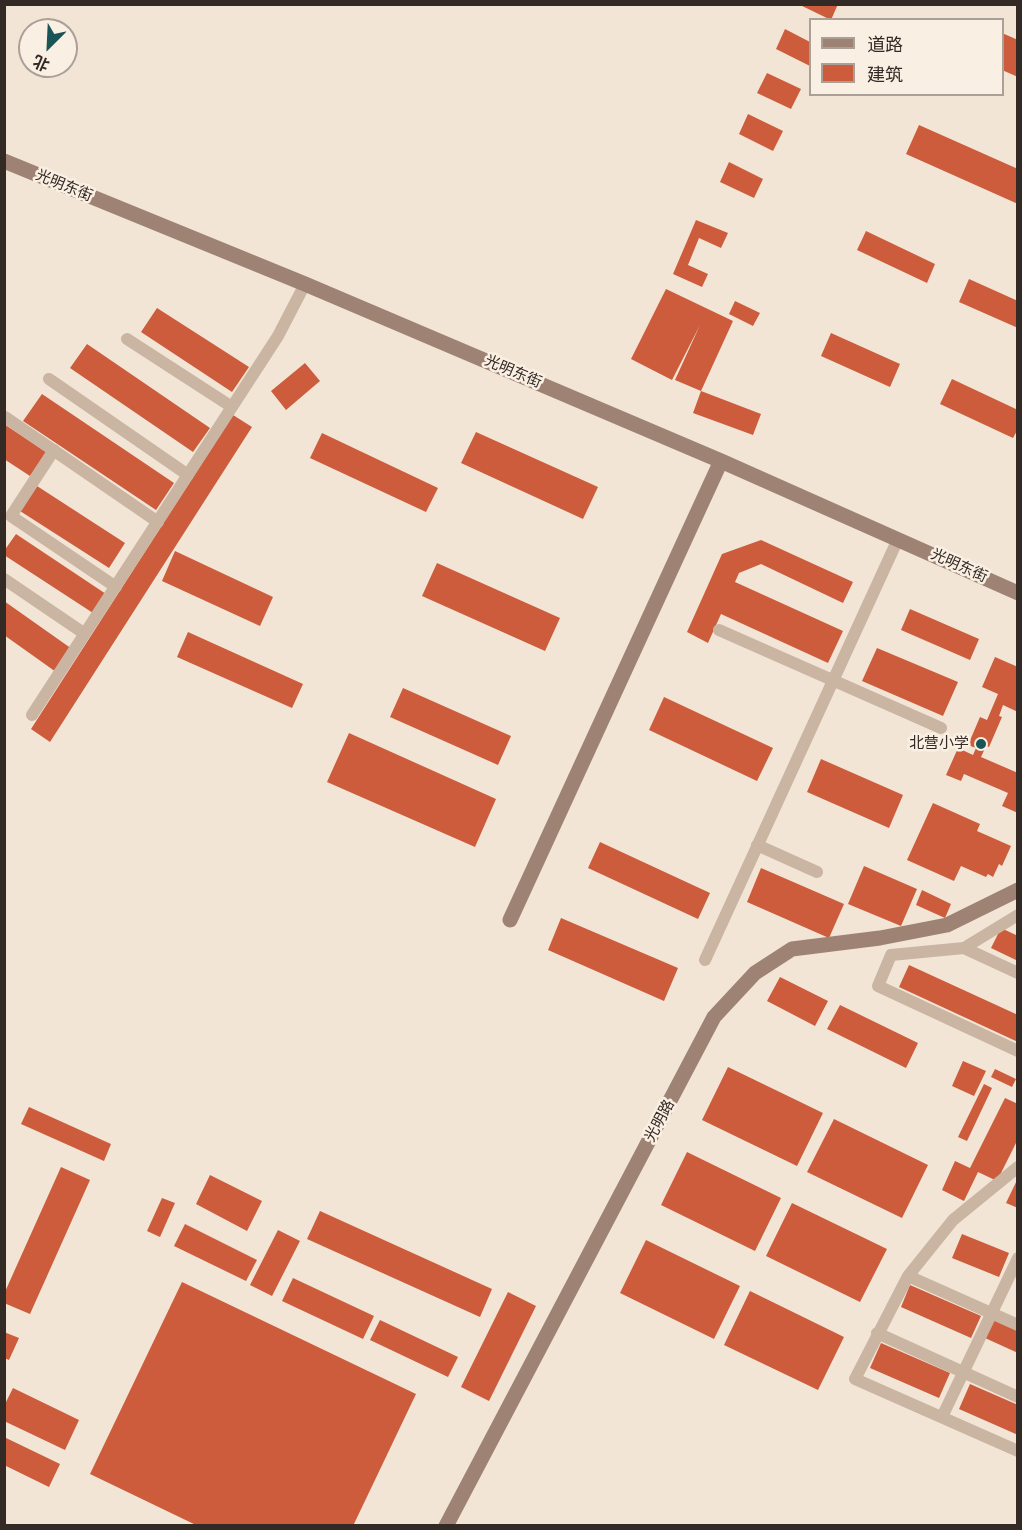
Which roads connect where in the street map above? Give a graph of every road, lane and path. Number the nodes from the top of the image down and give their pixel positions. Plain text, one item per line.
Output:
1 (4, 161) edge
2 (305, 284) junction
3 (127, 339) dead end
4 (49, 379) dead end
5 (232, 407) junction
6 (5, 417) edge
7 (54, 450) junction
8 (722, 461) junction
9 (188, 475) junction
10 (8, 521) edge
11 (158, 522) junction
12 (898, 539) junction
13 (4, 579) edge
14 (116, 587) junction
15 (1017, 593) edge
16 (719, 630) dead end
17 (85, 634) junction
18 (833, 681) junction
19 (32, 715) dead end
20 (940, 728) dead end
21 (757, 845) junction
22 (817, 872) dead end
23 (1017, 890) edge
24 (1017, 915) edge
25 (510, 920) dead end
26 (964, 948) junction
27 (705, 960) dead end
28 (1017, 973) edge
29 (1017, 1051) edge
30 (1017, 1167) edge
31 (1017, 1258) edge
32 (908, 1276) junction
33 (992, 1313) junction
34 (1017, 1325) edge
35 (877, 1333) junction
36 (964, 1373) junction
37 (1017, 1398) edge
38 (942, 1417) junction
39 (1017, 1451) edge
40 (446, 1526) edge

1 - 2 street, 光明东街
2 - 5 street
2 - 8 street, 光明东街
3 - 5 street
4 - 9 street
5 - 9 street
6 - 7 street
7 - 10 street
7 - 11 street
8 - 12 street, 光明东街
8 - 25 street
9 - 11 street
10 - 14 street
11 - 14 street
12 - 15 street, 光明东街
12 - 18 street
13 - 17 street
14 - 17 street
16 - 18 street
17 - 19 street
18 - 20 street
18 - 21 street
21 - 22 street
21 - 27 street
23 - 40 street, 光明路
24 - 26 street
26 - 28 street
26 - 29 street
30 - 32 street
31 - 33 street
32 - 33 street
32 - 35 street
33 - 34 street
33 - 36 street
35 - 36 street
35 - 38 street
36 - 37 street
36 - 38 street
38 - 39 street

